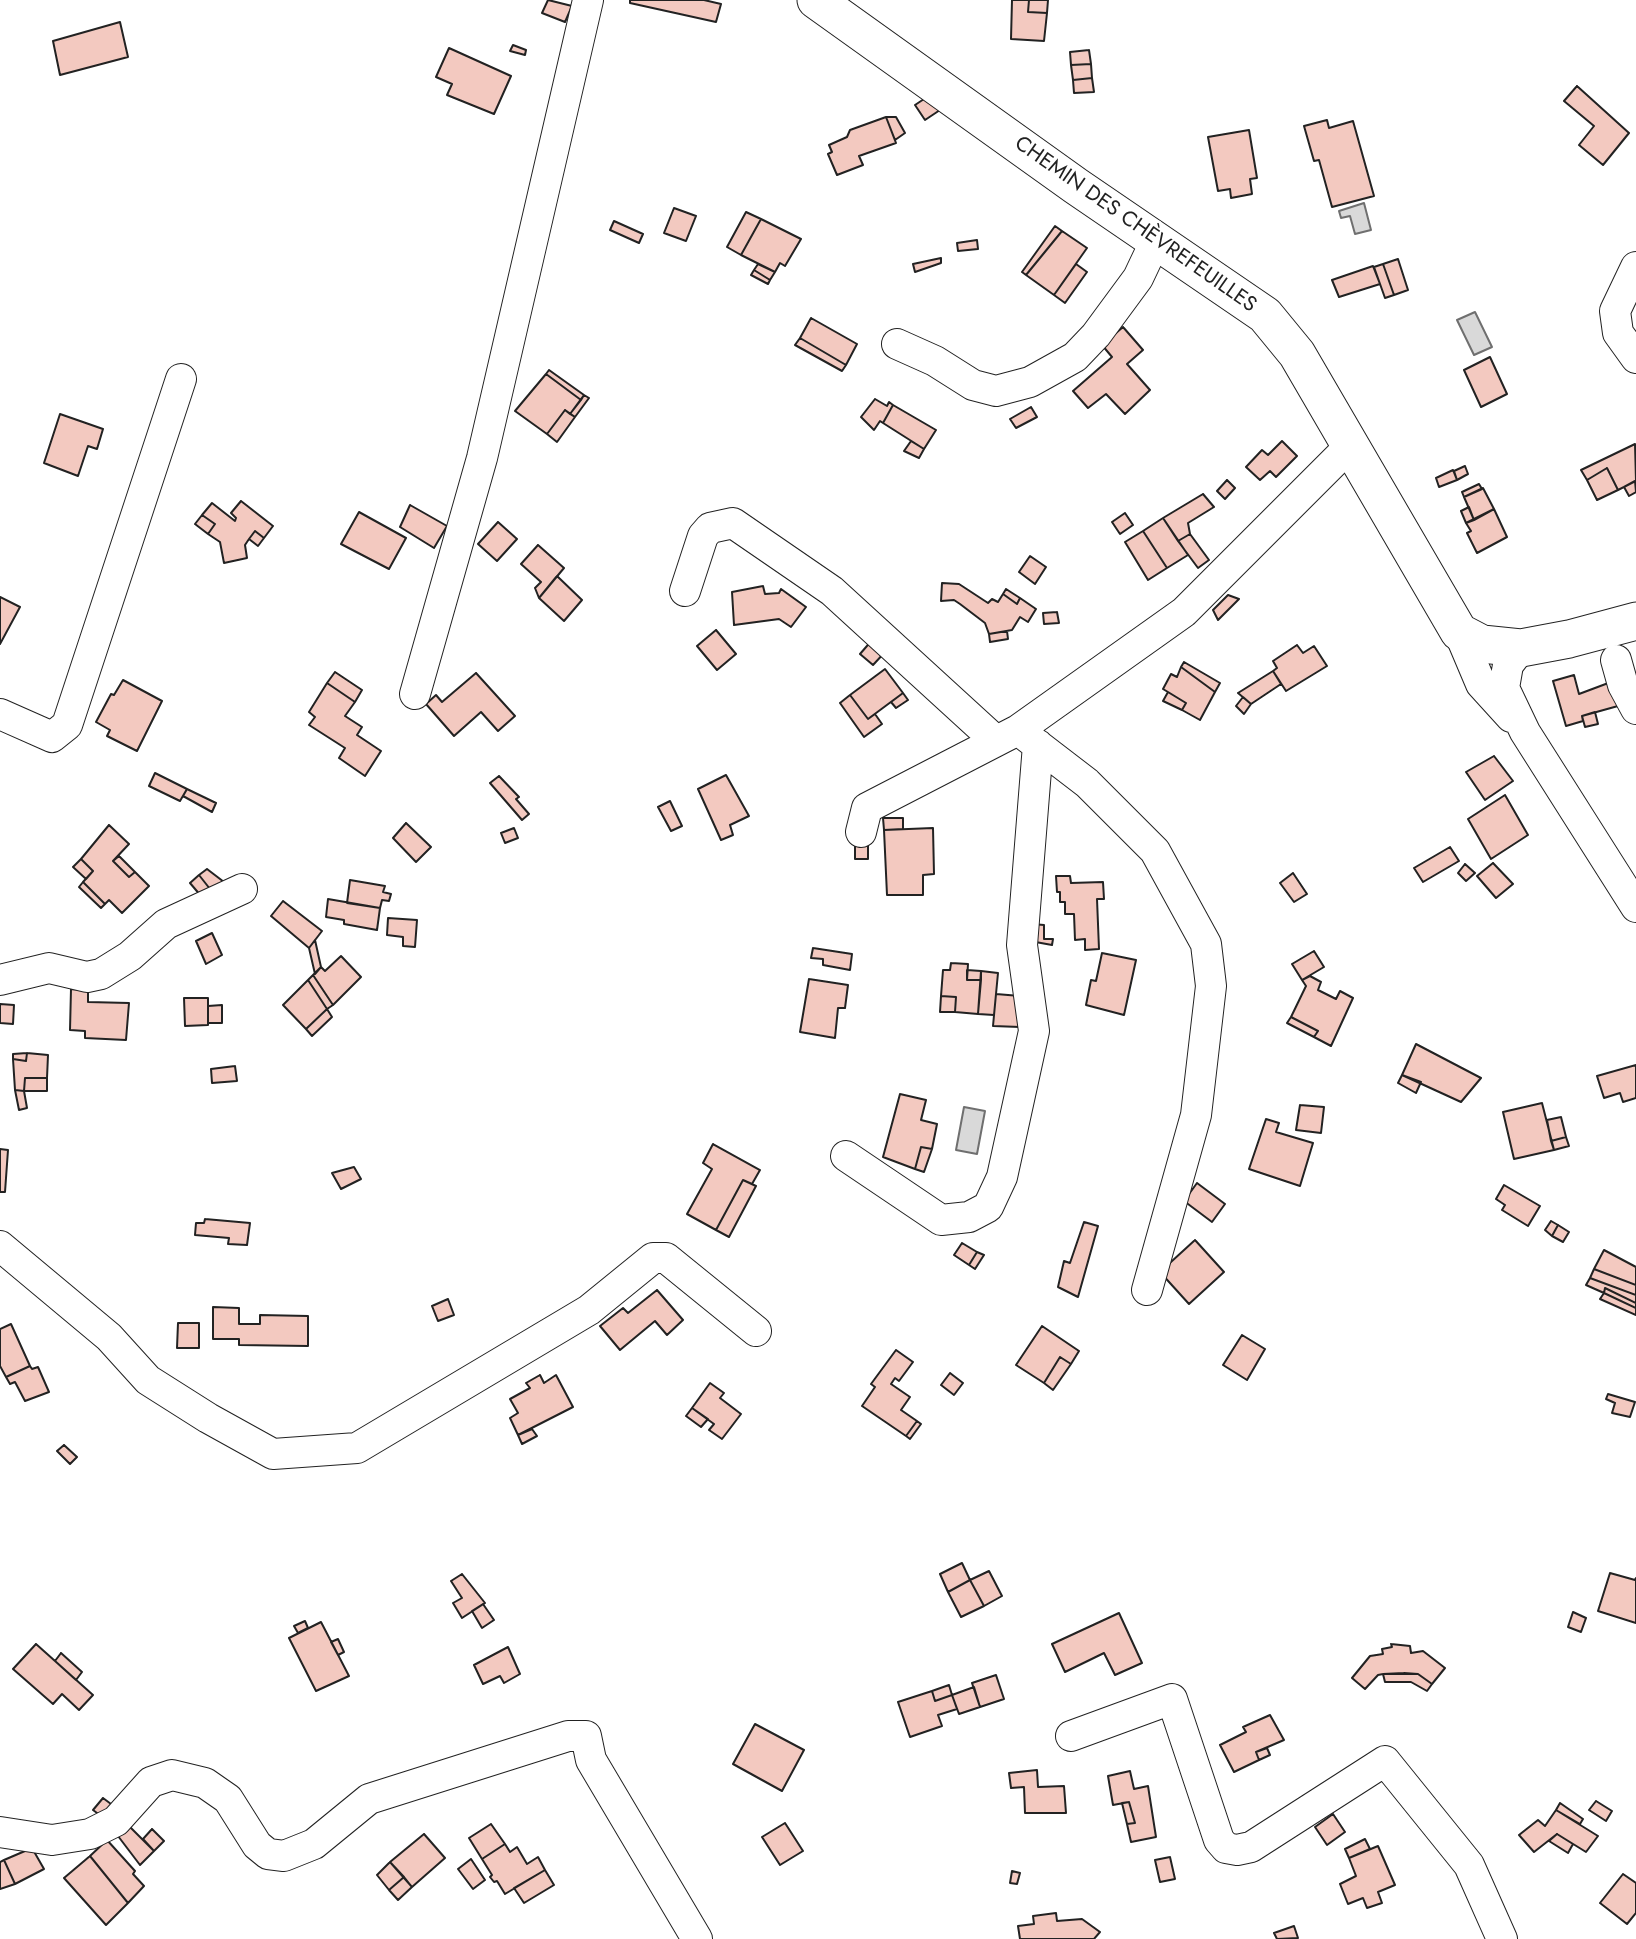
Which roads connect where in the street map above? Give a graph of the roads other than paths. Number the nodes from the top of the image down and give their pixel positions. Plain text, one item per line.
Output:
1 (588, 0) edge
2 (816, 0) edge
3 (1156, 240) junction
4 (1636, 267) edge
5 (897, 344) dead end
6 (1636, 358) edge
7 (181, 379) dead end
8 (1350, 446) junction
9 (685, 591) dead end
10 (1636, 607) edge
11 (1636, 621) edge
12 (1472, 630) junction
13 (1521, 648) junction
14 (1616, 660) dead end
15 (1504, 688) junction
16 (415, 694) dead end
17 (1636, 709) edge
18 (0, 714) edge
19 (1525, 732) junction
20 (1018, 738) junction
21 (861, 832) dead end
22 (242, 889) dead end
23 (1636, 906) edge
24 (0, 980) edge
25 (846, 1156) dead end
26 (0, 1247) edge
27 (1147, 1290) dead end
28 (756, 1331) dead end
29 (1071, 1735) dead end
30 (0, 1832) edge
31 (698, 1939) edge
32 (1502, 1939) edge

1 - 16 street
2 - 3 main road, CHEMIN DES CHÈVREFEUILLES
3 - 5 street
3 - 8 main road, CHEMIN DES CHÈVREFEUILLES
4 - 6 street
7 - 18 street
8 - 12 main road, CHEMIN DES CHÈVREFEUILLES
8 - 20 street
9 - 20 street
10 - 12 main road
11 - 13 main road
12 - 13 main road
12 - 15 street
12 - 19 street
13 - 15 street
14 - 17 street
15 - 19 street
19 - 23 street
20 - 21 street
20 - 25 street
20 - 27 street
22 - 24 street
26 - 28 street
29 - 32 street
30 - 31 street

